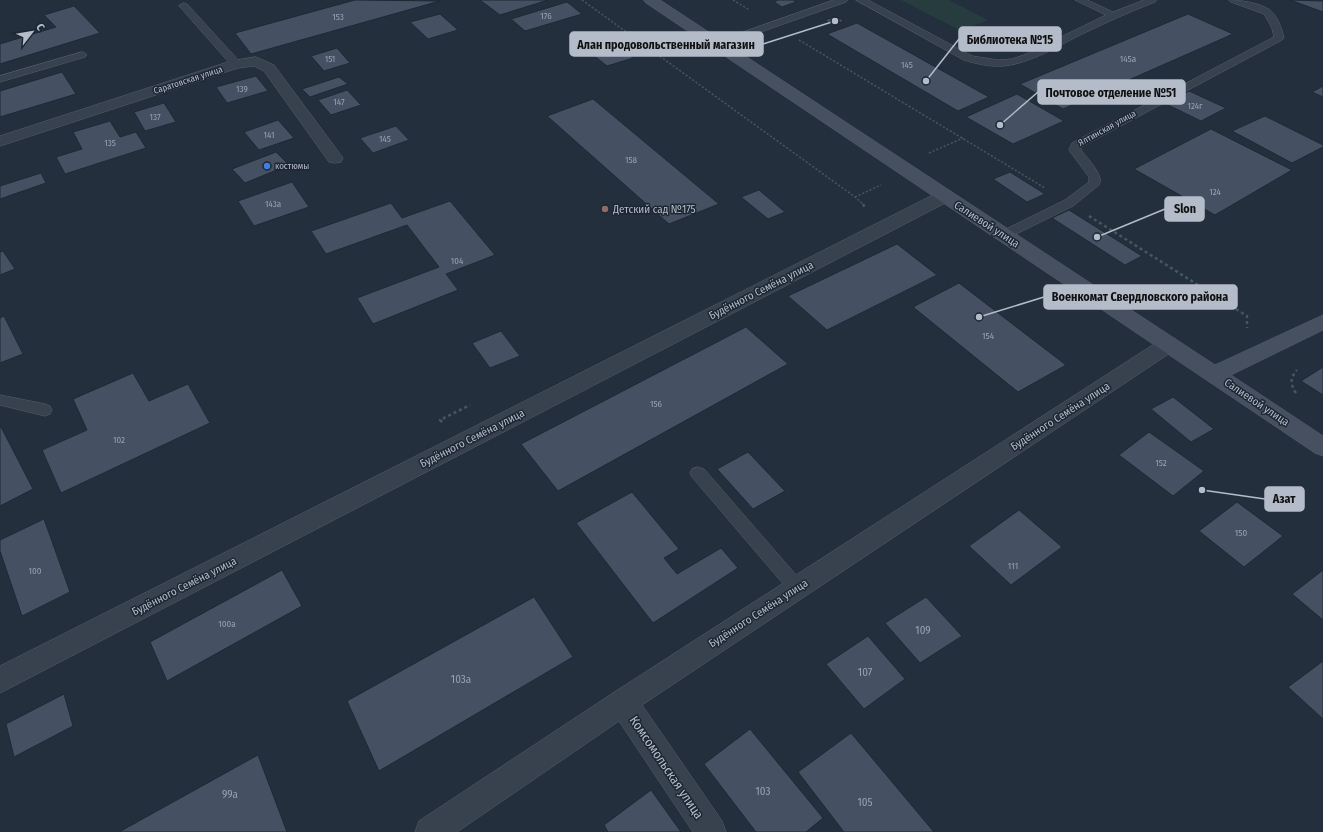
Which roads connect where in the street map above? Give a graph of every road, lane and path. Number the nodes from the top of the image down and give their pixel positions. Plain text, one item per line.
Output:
1 (582, 0) edge
2 (651, 0) edge
3 (734, 0) edge
4 (842, 0) edge
5 (861, 0) edge
6 (1080, 0) edge
7 (1152, 0) edge
8 (1234, 0) edge
9 (184, 6) dead end
10 (1113, 15) junction
11 (774, 25) junction
12 (718, 44) junction
13 (82, 55) dead end
14 (236, 64) junction
15 (0, 79) edge
16 (963, 138) junction
17 (0, 141) edge
18 (929, 153) dead end
19 (335, 158) dead end
20 (882, 185) dead end
21 (944, 196) junction
22 (856, 197) junction
23 (1069, 203) junction
24 (866, 212) dead end
25 (1004, 235) junction
26 (1323, 322) edge
27 (1246, 334) dead end
28 (1169, 344) junction
29 (1297, 370) dead end
30 (1214, 374) junction
31 (1297, 396) dead end
32 (0, 400) edge
33 (475, 402) dead end
34 (45, 410) dead end
35 (458, 445) junction
36 (1323, 447) edge
37 (698, 473) dead end
38 (797, 588) junction
39 (0, 680) edge
40 (623, 702) junction
41 (430, 832) edge
42 (711, 832) edge

1 - 22 path
2 - 12 main road, Салиевой улица
3 - 11 path
4 - 11 lane
5 - 10 lane
6 - 10 lane
7 - 10 lane
8 - 23 lane, Ялтинская улица
9 - 14 lane
11 - 12 lane
11 - 16 path
12 - 21 main road, Салиевой улица
13 - 15 lane
14 - 17 street, Саратовская улица
14 - 19 street, Саратовская улица
16 - 18 path
16 - 23 path
20 - 22 path
21 - 25 main road, Салиевой улица
21 - 35 street, Будённого Семёна улица
22 - 24 path
23 - 25 lane, Ялтинская улица
23 - 27 path
25 - 28 main road, Салиевой улица
26 - 30 main road
28 - 30 main road, Салиевой улица
28 - 38 street, Будённого Семёна улица
29 - 31 path
30 - 36 main road, Салиевой улица
32 - 34 lane
33 - 35 path
35 - 39 street, Будённого Семёна улица
37 - 38 lane
38 - 40 street, Будённого Семёна улица
40 - 41 street, Будённого Семёна улица
40 - 42 street, Комсомольская улица

